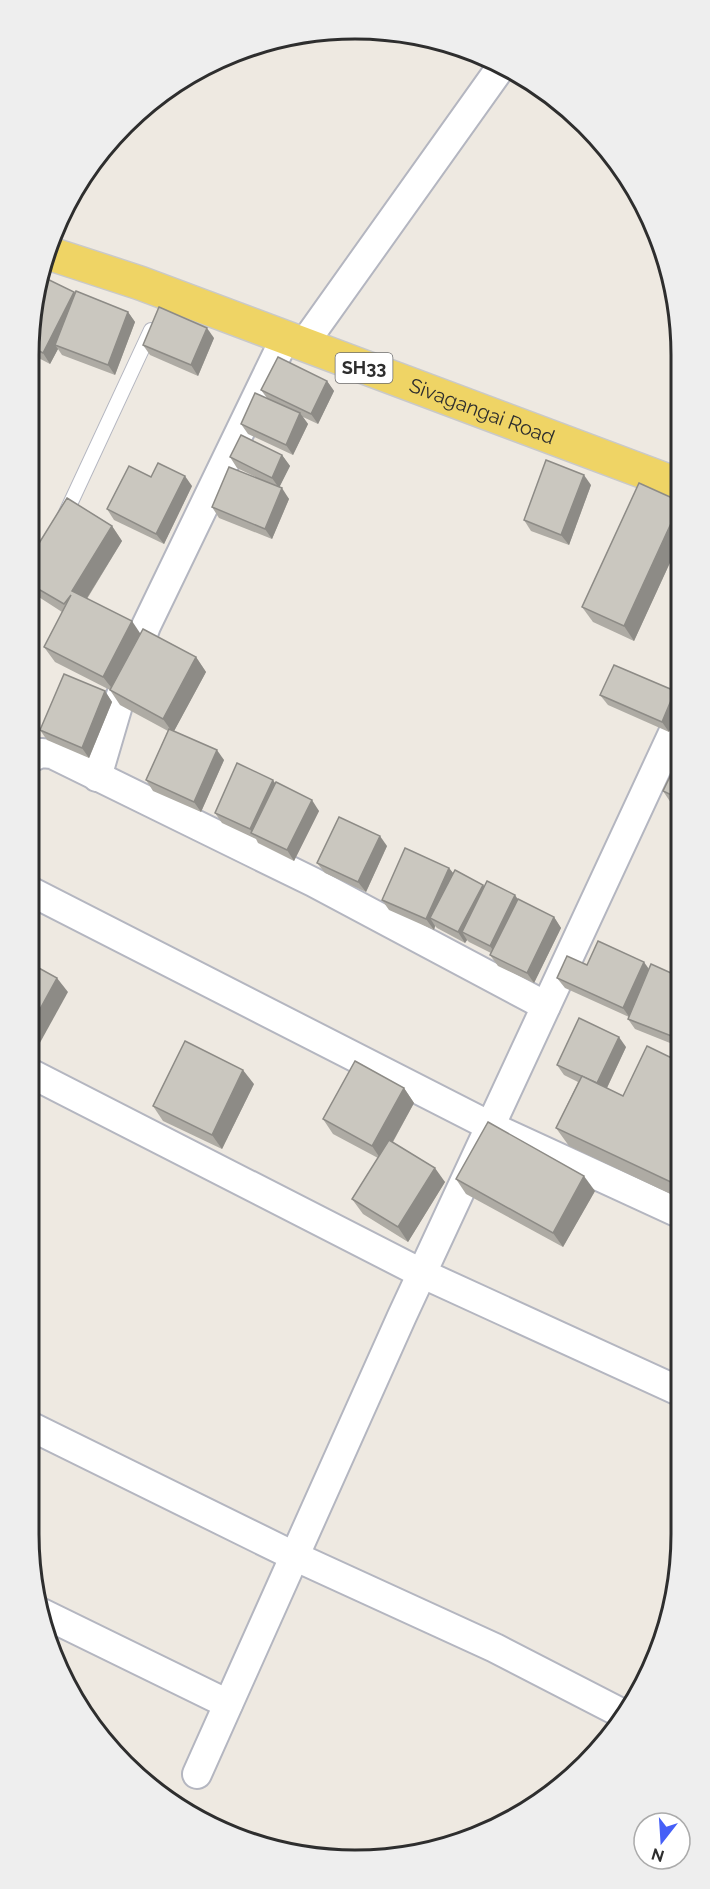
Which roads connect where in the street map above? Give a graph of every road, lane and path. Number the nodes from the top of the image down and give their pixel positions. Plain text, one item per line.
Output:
1 (497, 73) edge
2 (55, 256) edge
3 (160, 307) junction
4 (294, 341) junction
5 (671, 482) edge
6 (59, 527) edge
7 (671, 737) edge
8 (39, 754) edge
9 (97, 777) junction
10 (39, 896) edge
11 (546, 1006) junction
12 (39, 1077) edge
13 (490, 1126) junction
14 (671, 1209) edge
15 (421, 1273) junction
16 (671, 1387) edge
17 (39, 1430) edge
18 (294, 1556) junction
19 (50, 1617) edge
20 (228, 1704) junction
21 (617, 1711) edge
22 (197, 1774) dead end

1 - 4 street
2 - 3 main road, Sivagangai Road / SH33
3 - 4 main road, Sivagangai Road / SH33
3 - 6 lane
4 - 5 main road, Sivagangai Road / SH33
4 - 9 street
7 - 11 street
8 - 9 street
9 - 11 street
10 - 13 street
11 - 13 street
12 - 15 street
13 - 14 street
13 - 15 street
15 - 16 street
15 - 18 street
17 - 18 street
18 - 20 street
18 - 21 street
19 - 20 street
20 - 22 street

